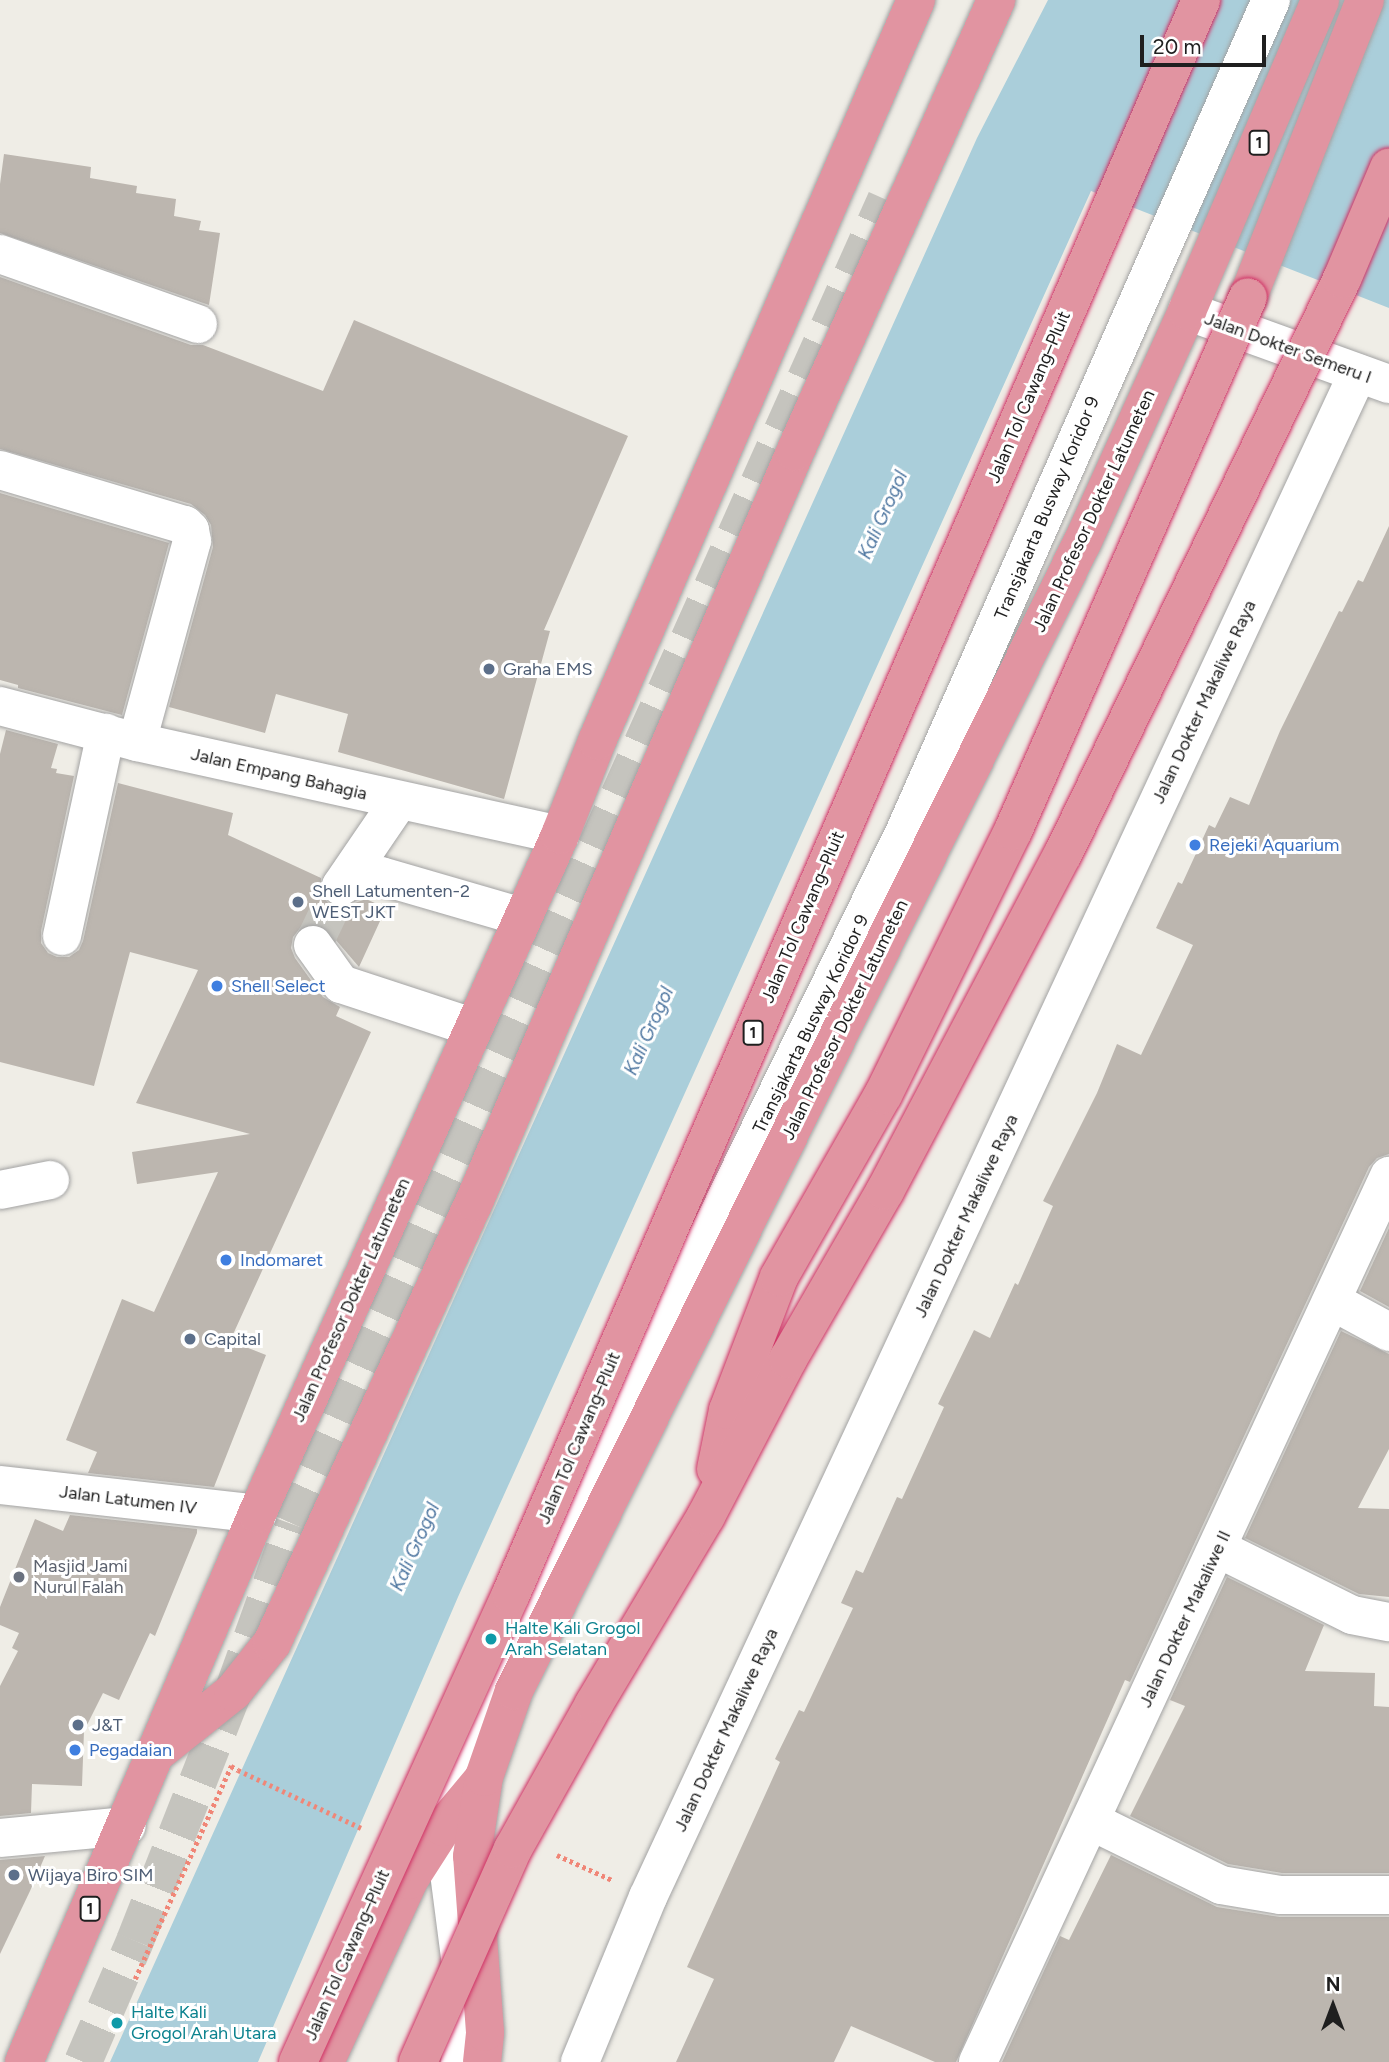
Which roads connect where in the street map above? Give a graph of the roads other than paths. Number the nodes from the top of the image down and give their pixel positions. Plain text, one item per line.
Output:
1 (916, 0) edge
2 (996, 0) edge
3 (1201, 0) edge
4 (1270, 0) edge
5 (1320, 0) edge
6 (1365, 0) edge
7 (1389, 168) edge
8 (0, 254) edge
9 (1192, 299) junction
10 (198, 324) dead end
11 (1373, 379) edge
12 (0, 470) edge
13 (0, 706) edge
14 (122, 737) junction
15 (399, 801) junction
16 (560, 835) junction
17 (522, 917) junction
18 (62, 936) dead end
19 (313, 945) dead end
20 (472, 1027) junction
21 (1389, 1175) edge
22 (50, 1180) dead end
23 (0, 1190) edge
24 (1332, 1301) junction
25 (1389, 1332) edge
26 (0, 1485) edge
27 (257, 1514) junction
28 (706, 1516) junction
29 (1219, 1549) junction
30 (1389, 1622) edge
31 (155, 1755) junction
32 (484, 1777) junction
33 (1091, 1821) junction
34 (126, 1826) junction
35 (443, 1827) junction
36 (0, 1839) edge
37 (1389, 1895) edge
38 (23, 2062) edge
39 (298, 2062) edge
40 (325, 2062) edge
41 (418, 2062) edge
42 (460, 2062) edge
43 (482, 2062) edge
44 (580, 2062) edge
45 (978, 2062) edge

1 - 16 highway, Jalan Profesor Dokter Latumeten / 1
2 - 31 highway
3 - 39 highway, Jalan Tol Cawang–Pluit / 1, bridge
4 - 35 street, Transjakarta Busway Koridor 9
5 - 9 highway, Jalan Profesor Dokter Latumeten / 1
6 - 28 highway, bridge
7 - 28 highway, bridge
8 - 10 street
9 - 11 street, Jalan Dokter Semeru I
9 - 32 highway, Jalan Profesor Dokter Latumeten / 1
11 - 44 street, Jalan Dokter Makaliwe Raya
12 - 14 street
13 - 14 street, Jalan Empang Bahagia
14 - 15 street, Jalan Empang Bahagia
14 - 18 street
15 - 16 street, Jalan Empang Bahagia
15 - 17 street
16 - 17 highway, Jalan Profesor Dokter Latumeten / 1
17 - 20 highway, Jalan Profesor Dokter Latumeten / 1
19 - 20 street
20 - 27 highway, Jalan Profesor Dokter Latumeten / 1
21 - 24 street, Jalan Dokter Makaliwe II
22 - 23 street
24 - 25 street
24 - 29 street, Jalan Dokter Makaliwe II
26 - 27 street, Jalan Latumen IV
27 - 31 highway, Jalan Profesor Dokter Latumeten / 1
28 - 41 highway, bridge
29 - 30 street
29 - 33 street, Jalan Dokter Makaliwe II
31 - 34 highway, Jalan Profesor Dokter Latumeten / 1
32 - 35 highway
32 - 43 highway, Jalan Profesor Dokter Latumeten / 1
33 - 37 street
33 - 45 street, Jalan Dokter Makaliwe II
34 - 36 street
34 - 38 highway, Jalan Profesor Dokter Latumeten / 1
35 - 40 highway
35 - 42 street, Transjakarta Busway Koridor 9

